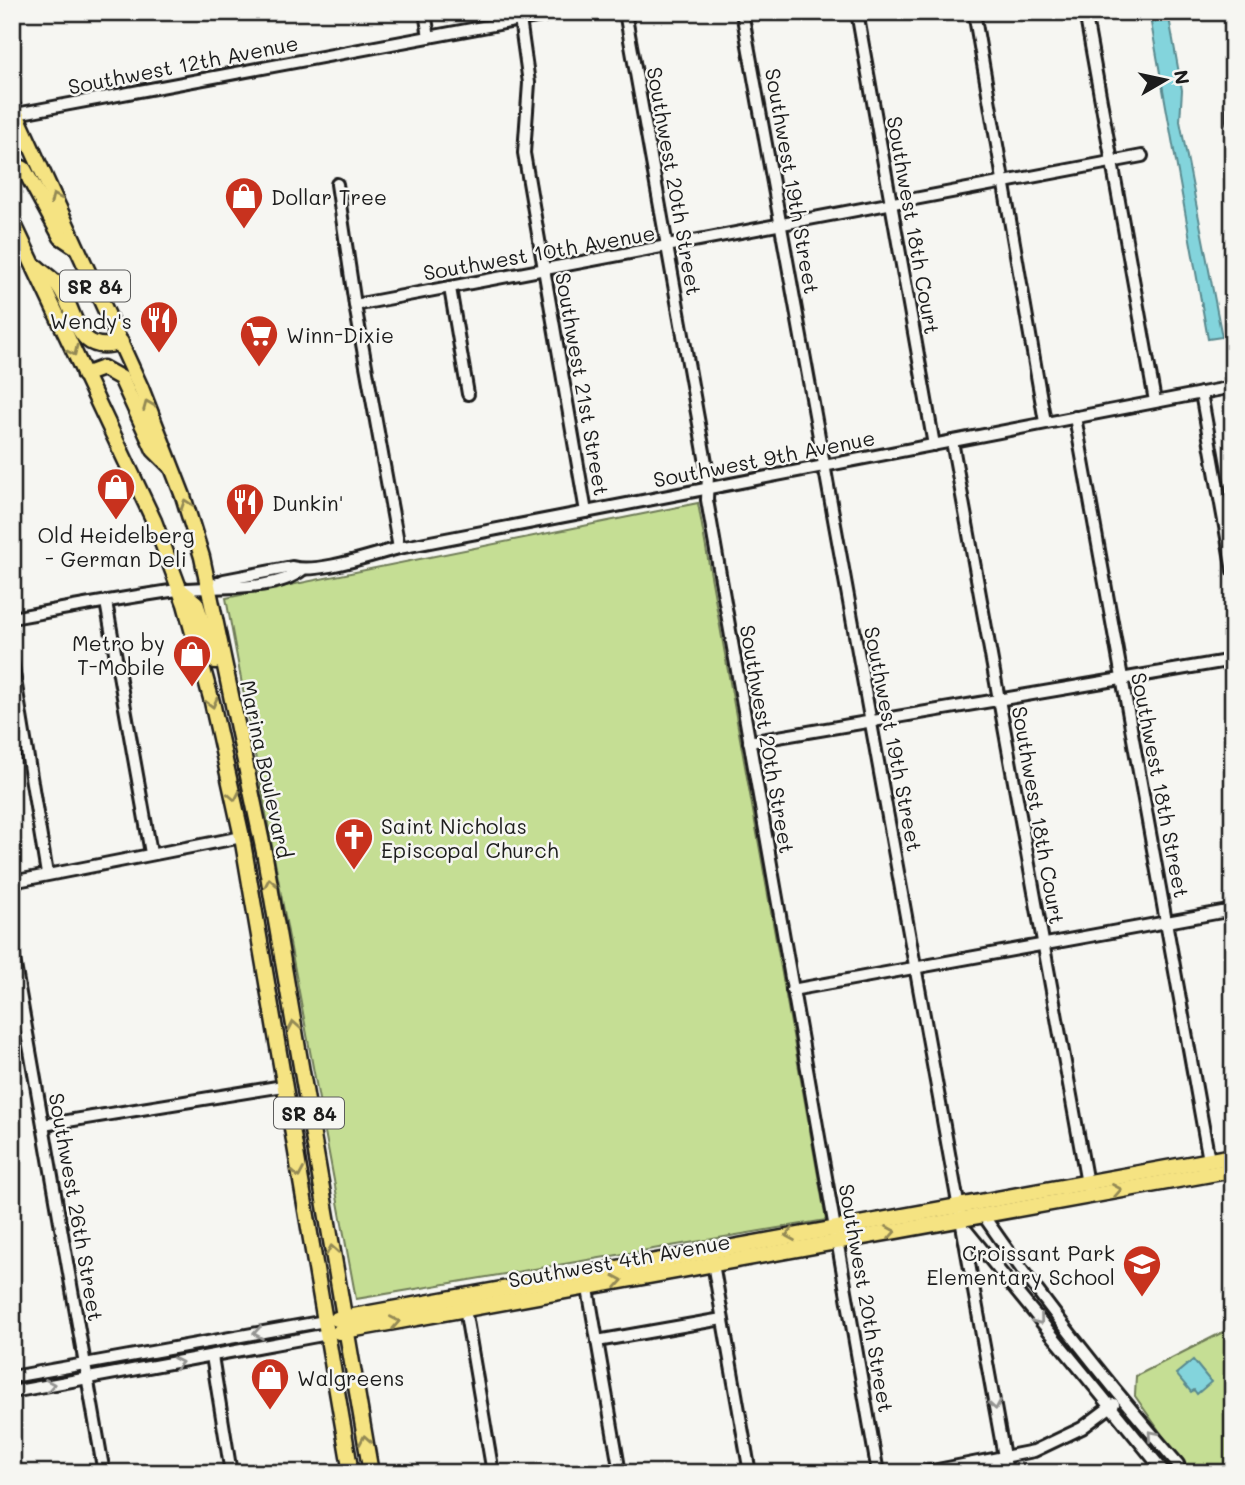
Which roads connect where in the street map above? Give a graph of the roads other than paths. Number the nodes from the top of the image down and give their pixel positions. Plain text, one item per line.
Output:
1 (425, 12) edge
2 (563, 12) edge
3 (625, 12) edge
4 (743, 12) edge
5 (857, 12) edge
6 (974, 12) edge
7 (1085, 12) edge
8 (520, 16) edge
9 (429, 37) junction
10 (1233, 106) edge
11 (14, 112) edge
12 (1233, 121) edge
13 (1142, 156) dead end
14 (1113, 160) junction
15 (12, 163) edge
16 (1001, 182) junction
17 (337, 184) dead end
18 (891, 204) junction
19 (12, 220) edge
20 (781, 226) junction
21 (78, 248) junction
22 (667, 248) junction
23 (33, 264) junction
24 (544, 270) junction
25 (450, 288) junction
26 (355, 305) junction
27 (121, 342) junction
28 (84, 374) junction
29 (1233, 387) edge
30 (1201, 393) junction
31 (468, 394) dead end
32 (1156, 401) junction
33 (1075, 416) junction
34 (1045, 422) junction
35 (952, 441) junction
36 (934, 445) junction
37 (825, 465) junction
38 (173, 469) junction
39 (707, 489) junction
40 (586, 512) junction
41 (399, 548) junction
42 (1233, 570) edge
43 (208, 588) junction
44 (180, 590) junction
45 (106, 601) junction
46 (12, 618) edge
47 (1233, 660) edge
48 (12, 661) edge
49 (225, 675) junction
50 (1122, 680) junction
51 (999, 701) junction
52 (871, 721) junction
53 (749, 742) junction
54 (242, 837) junction
55 (151, 853) junction
56 (265, 857) junction
57 (47, 874) junction
58 (12, 882) edge
59 (1233, 910) edge
60 (1167, 922) junction
61 (1043, 946) junction
62 (12, 948) edge
63 (918, 967) junction
64 (792, 990) junction
65 (283, 1086) junction
66 (43, 1125) junction
67 (1233, 1156) edge
68 (1209, 1160) junction
69 (1233, 1170) edge
70 (1088, 1189) junction
71 (983, 1215) junction
72 (963, 1218) junction
73 (836, 1234) junction
74 (711, 1257) junction
75 (586, 1280) junction
76 (463, 1302) junction
77 (722, 1319) junction
78 (345, 1324) junction
79 (326, 1328) junction
80 (597, 1341) junction
81 (212, 1356) junction
82 (85, 1364) junction
83 (12, 1377) edge
84 (88, 1379) junction
85 (12, 1392) edge
86 (1121, 1399) junction
87 (1109, 1408) junction
88 (1004, 1458) junction
89 (104, 1473) edge
90 (231, 1473) edge
91 (351, 1473) edge
92 (371, 1473) edge
93 (493, 1473) edge
94 (620, 1473) edge
95 (750, 1473) edge
96 (878, 1473) edge
97 (922, 1473) edge
98 (1007, 1473) edge
99 (1166, 1473) edge
100 (1179, 1473) edge

1 - 9 street
2 - 8 street, Southwest 12th Avenue
3 - 22 street, Southwest 20th Street
4 - 20 street, Southwest 19th Street
5 - 18 street, Southwest 18th Court
6 - 16 street
7 - 14 street
8 - 9 street, Southwest 12th Avenue
8 - 24 street, Southwest 21st Street
9 - 11 street, Southwest 12th Avenue
10 - 12 street
21 -> 11 main road, Marina Boulevard / SR 84
13 - 14 street, Southwest 10th Avenue
14 - 16 street, Southwest 10th Avenue
14 - 32 street
15 - 21 main road
16 - 18 street, Southwest 10th Avenue
16 - 34 street
17 - 26 street
18 - 20 street, Southwest 10th Avenue
18 - 36 street, Southwest 18th Court
19 - 23 main road, Marina Boulevard / SR 84
20 - 22 street, Southwest 10th Avenue
20 - 37 street, Southwest 19th Street
21 - 27 main road, Marina Boulevard / SR 84
22 - 24 street, Southwest 10th Avenue
22 - 39 street, Southwest 20th Street
23 - 27 main road
23 -> 28 main road, Marina Boulevard / SR 84
24 - 25 street, Southwest 10th Avenue
24 - 40 street, Southwest 21st Street
25 - 26 street, Southwest 10th Avenue
25 - 31 street
26 - 41 street
38 -> 27 main road, Marina Boulevard / SR 84
28 - 38 main road
28 - 44 main road, Marina Boulevard / SR 84
29 - 30 street, Southwest 9th Avenue
30 - 32 street, Southwest 9th Avenue
30 - 42 street
32 - 33 street, Southwest 9th Avenue
33 - 34 street, Southwest 9th Avenue
33 - 50 street, Southwest 18th Street
34 - 35 street, Southwest 9th Avenue
35 - 36 street, Southwest 9th Avenue
35 - 51 street, Southwest 18th Court
36 - 37 street, Southwest 9th Avenue
37 - 39 street, Southwest 9th Avenue
37 - 52 street, Southwest 19th Street
43 -> 38 main road, Marina Boulevard / SR 84
39 - 40 street, Southwest 9th Avenue
39 - 53 street, Southwest 20th Street
40 - 41 street, Southwest 9th Avenue
41 - 43 street, Southwest 9th Avenue
43 - 44 street, Southwest 9th Avenue
43 - 49 main road, Marina Boulevard / SR 84
44 - 45 street, Southwest 9th Avenue
44 - 49 main road
44 -> 54 main road, Marina Boulevard / SR 84
45 - 46 street, Southwest 9th Avenue
45 - 55 street
47 - 50 street
48 - 57 street
49 - 56 main road, Marina Boulevard / SR 84
50 - 51 street
50 - 60 street, Southwest 18th Street
51 - 52 street
51 - 61 street, Southwest 18th Court
52 - 53 street
52 - 63 street, Southwest 19th Street
53 - 64 street, Southwest 20th Street
54 - 55 street
54 - 56 main road
54 - 65 main road, Marina Boulevard / SR 84
55 - 57 street
78 -> 56 main road, Marina Boulevard / SR 84
57 - 58 street
59 - 60 street
60 - 61 street
60 - 68 street, Southwest 18th Street
61 - 63 street
61 - 70 street, Southwest 18th Court
62 - 66 street, Southwest 26th Street
63 - 64 street
63 - 72 street, Southwest 19th Street
64 - 73 street, Southwest 20th Street
65 - 66 street
65 -> 79 main road, Marina Boulevard / SR 84
66 - 82 street, Southwest 26th Street
67 - 68 main road, Southwest 4th Avenue
68 - 70 main road, Southwest 4th Avenue
70 -> 69 main road, Southwest 4th Avenue
70 - 71 main road, Southwest 4th Avenue
70 - 72 main road, Southwest 4th Avenue
71 - 72 main road, Southwest 4th Avenue
71 - 86 street
72 - 73 main road, Southwest 4th Avenue
72 -> 87 street
72 -> 88 street, Southwest 19th Street
73 - 74 main road, Southwest 4th Avenue
73 - 96 street, Southwest 20th Street
74 - 75 main road, Southwest 4th Avenue
74 - 77 street
75 - 76 main road, Southwest 4th Avenue
75 - 80 street
76 - 78 main road, Southwest 4th Avenue
76 - 93 street
77 - 80 street
77 - 95 street
78 - 79 main road, Southwest 4th Avenue
92 -> 78 main road, Marina Boulevard / SR 84
79 - 81 street, Southwest 4th Avenue
79 -> 82 street, Southwest 4th Avenue
79 - 91 main road, Marina Boulevard / SR 84
80 - 94 street
84 -> 81 street, Southwest 4th Avenue
81 - 90 street
82 - 83 street, Southwest 4th Avenue
82 - 84 street, Southwest 26th Street
85 -> 84 street, Southwest 4th Avenue
84 - 89 street, Southwest 26th Street
86 - 87 street
100 -> 86 street
87 - 88 street
87 - 99 street
88 - 97 street
88 - 98 street, Southwest 19th Street

